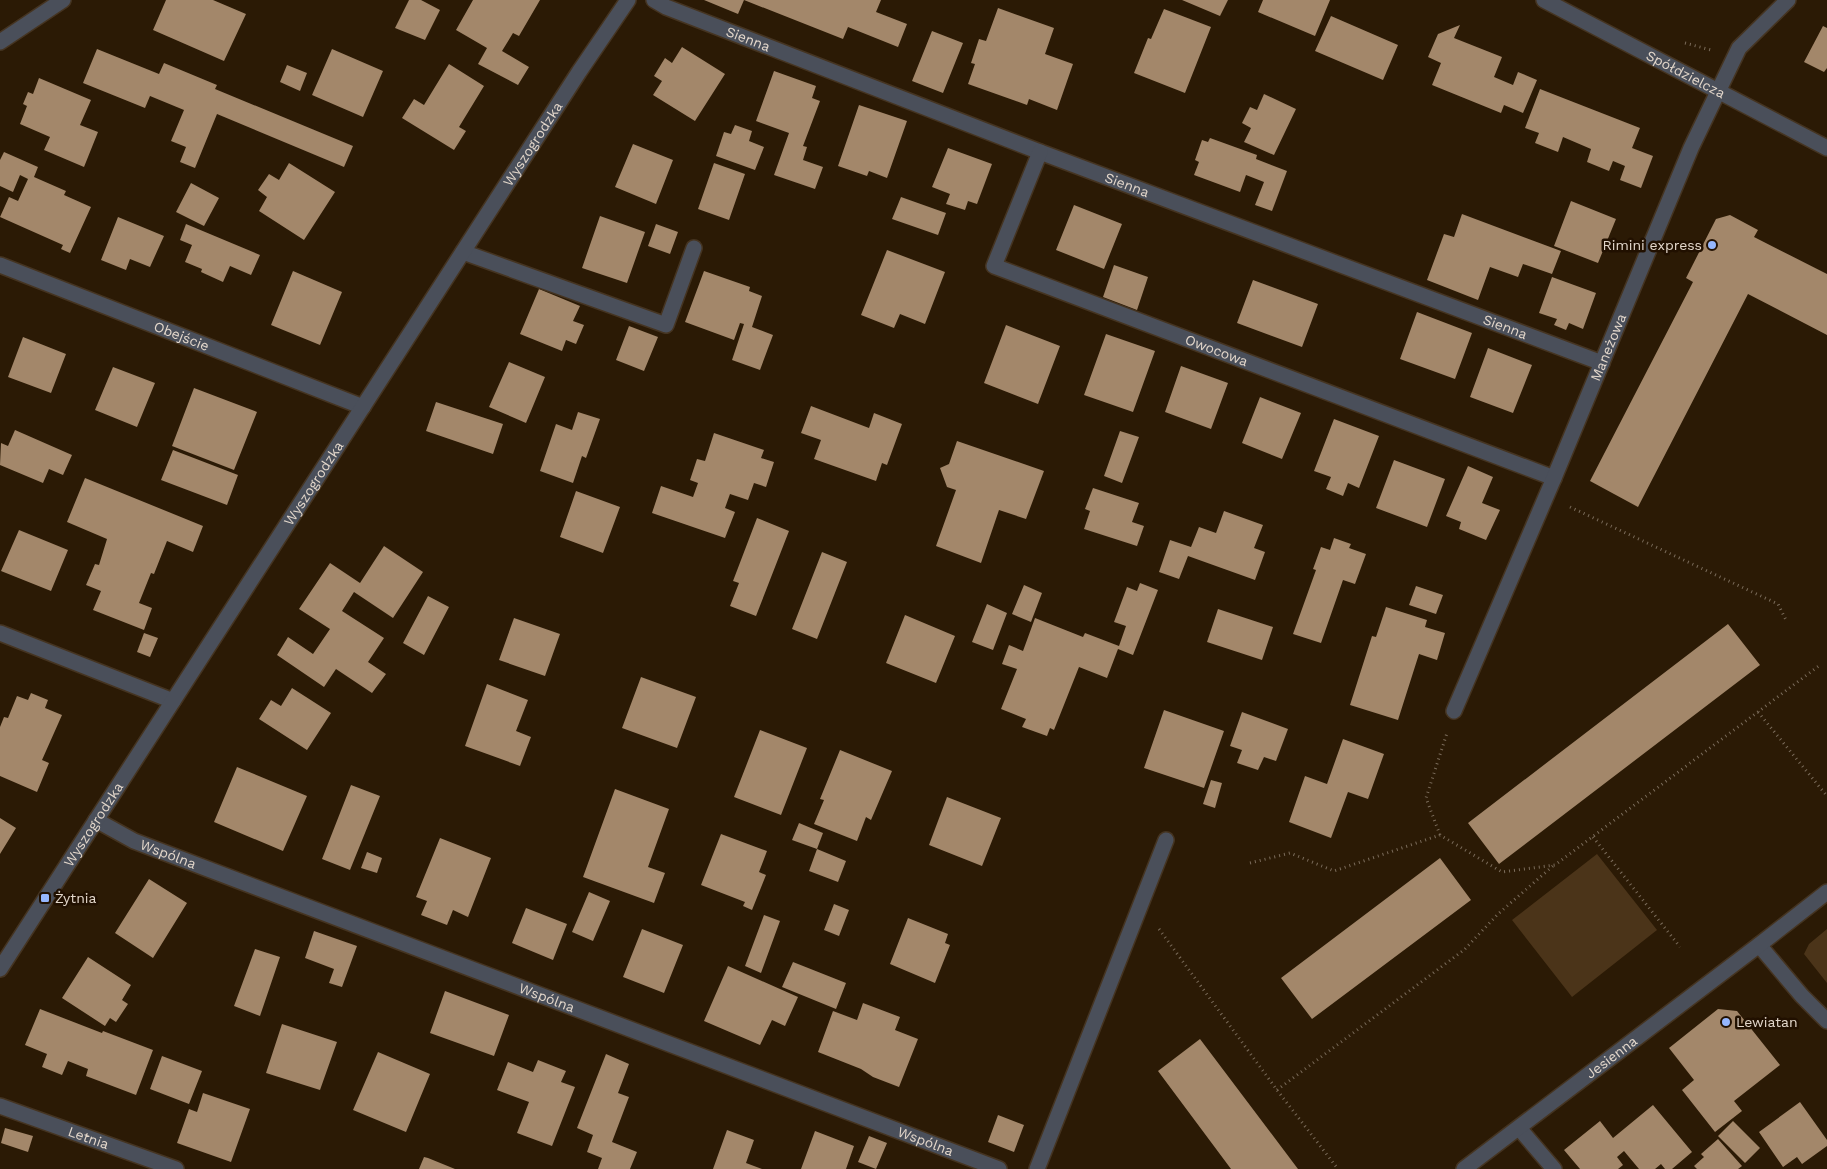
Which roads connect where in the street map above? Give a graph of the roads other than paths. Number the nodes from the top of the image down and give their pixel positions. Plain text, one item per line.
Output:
1 (64, 0) edge
2 (628, 0) edge
3 (654, 0) edge
4 (1544, 0) edge
5 (1788, 0) edge
6 (0, 42) edge
7 (1718, 92) junction
8 (1827, 148) edge
9 (1040, 152) junction
10 (694, 248) dead end
11 (464, 252) junction
12 (0, 265) edge
13 (1602, 363) junction
14 (362, 407) junction
15 (1554, 478) junction
16 (0, 632) edge
17 (173, 701) junction
18 (1454, 710) road end
19 (96, 820) junction
20 (1166, 840) dead end
21 (1827, 892) edge
22 (1759, 946) junction
23 (0, 969) edge
24 (1827, 1021) edge
25 (0, 1106) edge
26 (1519, 1128) junction
27 (176, 1169) edge
28 (999, 1169) edge
29 (1037, 1169) edge
30 (1464, 1169) edge
31 (1554, 1169) edge

1 - 6 street
2 - 11 street, Wyszogrodzka
3 - 9 street, Sienna
4 - 7 street, Spółdzielcza
5 - 7 street, Maneżowa
7 - 8 street, Spółdzielcza
7 - 13 street, Maneżowa
9 - 13 street, Sienna
9 - 15 street, Owocowa
10 - 11 street
11 - 14 street, Wyszogrodzka
12 - 14 street, Obejście
13 - 15 street, Maneżowa
14 - 17 street, Wyszogrodzka
15 - 18 street, Maneżowa
16 - 17 street
17 - 19 street, Wyszogrodzka
19 - 23 street, Wyszogrodzka
19 - 28 street, Wspólna
20 - 29 street
21 - 22 street, Jesienna
22 - 24 street
22 - 26 street, Jesienna
25 - 27 street, Letnia
26 - 30 street, Jesienna
26 - 31 street

